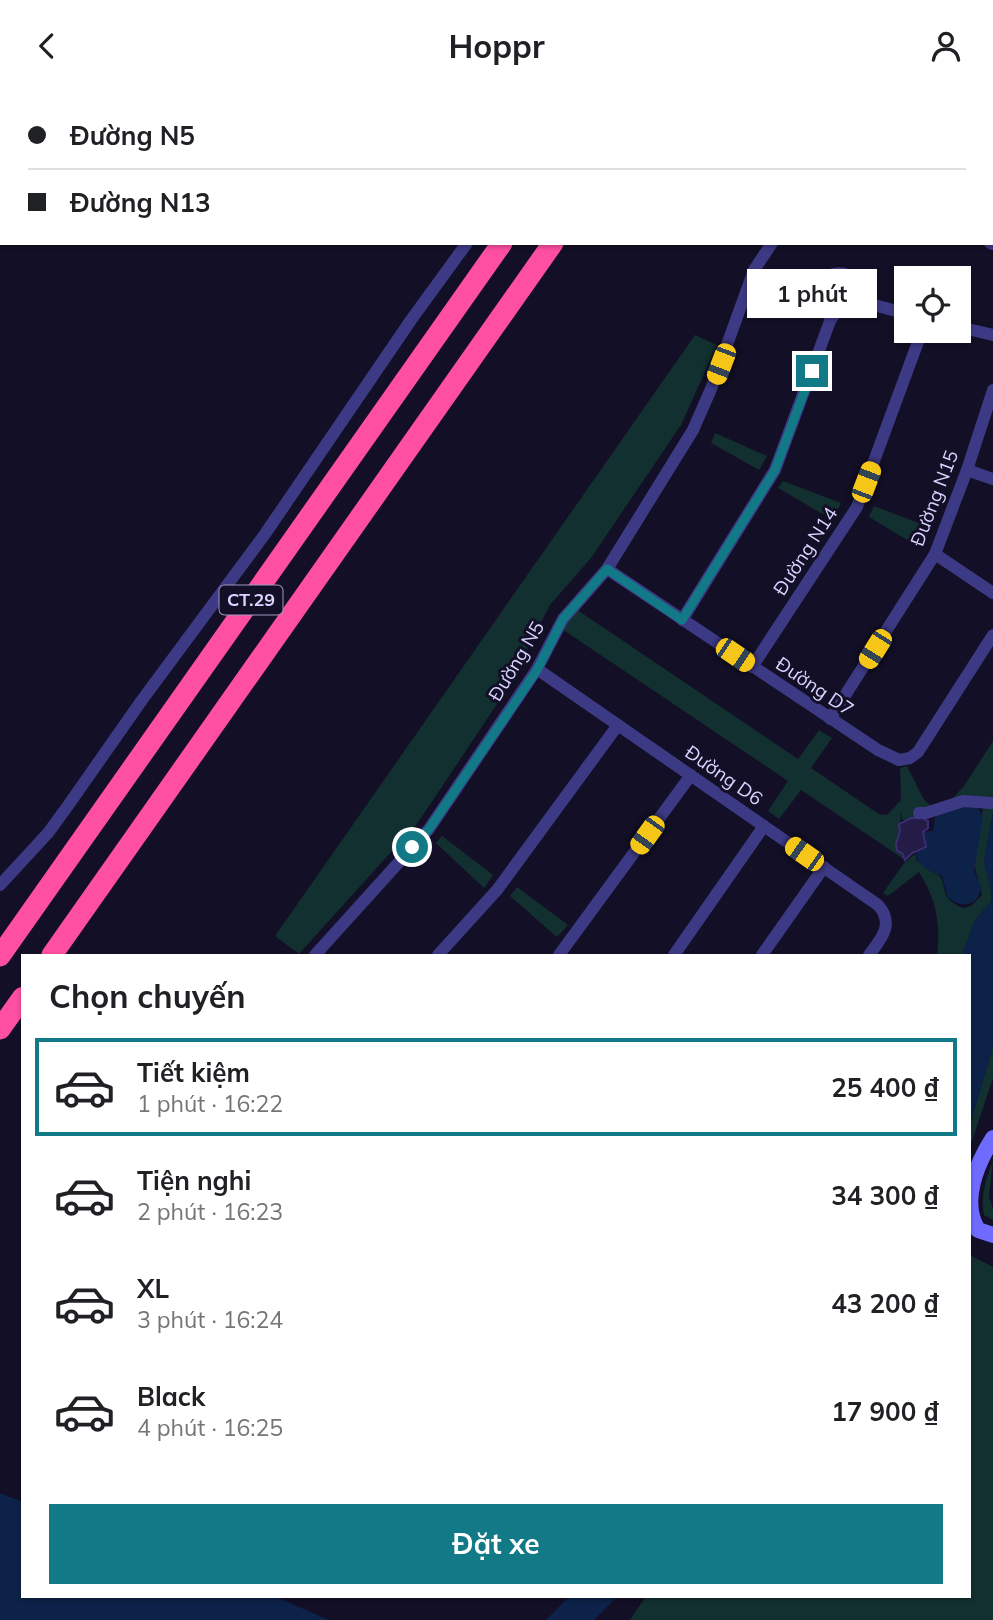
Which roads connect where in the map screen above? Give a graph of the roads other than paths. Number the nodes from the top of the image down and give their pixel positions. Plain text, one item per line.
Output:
1 (466, 245) edge
2 (501, 245) edge
3 (552, 245) edge
4 (769, 246) edge
5 (866, 304) junction
6 (894, 311) edge
7 (830, 321) junction
8 (971, 330) edge
9 (993, 335) edge
10 (918, 343) edge
11 (993, 390) edge
12 (967, 470) junction
13 (993, 479) edge
14 (934, 554) junction
15 (607, 569) junction
16 (993, 593) edge
17 (682, 620) junction
18 (993, 635) edge
19 (752, 667) junction
20 (537, 670) junction
21 (830, 719) junction
22 (618, 725) junction
23 (691, 775) junction
24 (991, 803) dead end
25 (919, 813) dead end
26 (764, 827) junction
27 (824, 867) junction
28 (0, 885) edge
29 (53, 954) edge
30 (315, 954) edge
31 (440, 954) edge
32 (560, 954) edge
33 (675, 954) edge
34 (763, 954) edge
35 (870, 954) edge
36 (0, 956) edge
37 (21, 1000) edge
38 (0, 1029) edge
39 (993, 1130) edge
40 (986, 1150) edge
41 (971, 1185) edge
42 (971, 1200) edge
43 (971, 1216) edge
44 (982, 1233) edge

1 - 28 street
2 - 36 highway, CT.29
3 - 29 highway, CT.29
4 - 15 street, Đường N5
5 - 6 street
5 - 7 street
5 - 7 street
7 - 17 street
8 - 9 street
10 - 19 street, Đường N14
11 - 12 street, Đường N15
12 - 13 street
12 - 14 street, Đường N15
14 - 16 street
14 - 21 street, Đường N15
15 - 17 street, Đường D7
15 - 20 street, Đường N5
17 - 19 street, Đường D7
18 - 21 street, Đường D7
19 - 21 street, Đường D7
20 - 22 street, Đường D6
20 - 30 street, Đường N5
22 - 23 street, Đường D6
22 - 31 street
23 - 26 street, Đường D6
23 - 32 street
24 - 25 street
26 - 27 street, Đường D6
26 - 33 street
27 - 34 street
27 - 35 street, Đường D6
37 - 38 highway
39 - 40 street
40 - 41 street
40 - 42 street
43 - 44 street

